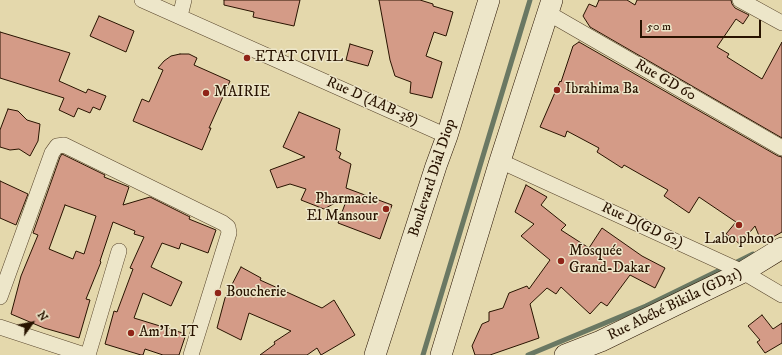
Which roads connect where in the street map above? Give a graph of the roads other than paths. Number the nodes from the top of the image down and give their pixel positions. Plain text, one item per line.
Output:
1 (142, 0) edge
2 (184, 0) edge
3 (489, 0) edge
4 (740, 0) edge
5 (550, 7) edge
6 (180, 16) junction
7 (782, 23) edge
8 (447, 136) junction
9 (782, 148) edge
10 (500, 161) junction
11 (782, 248) edge
12 (120, 250) dead end
13 (742, 272) junction
14 (782, 295) edge
15 (0, 297) edge
16 (0, 327) edge
17 (87, 355) edge
18 (191, 355) edge
19 (375, 355) edge
20 (441, 355) edge
21 (565, 355) edge

1 - 6 street, Rue D (AAB-38)
2 - 6 street
3 - 8 main road, Boulevard Dial Diop
4 - 7 street
5 - 9 street, Rue GD 60
5 - 10 main road
6 - 8 street, Rue D (AAB-38)
8 - 19 main road, Boulevard Dial Diop
10 - 13 street, Rue D(GD 62)
10 - 20 main road
11 - 13 main road, Rue Abébé Bikila (GD31)
12 - 17 street
13 - 14 street, Rue D(GD 62)
13 - 21 main road, Rue Abébé Bikila (GD31)
15 - 18 street
16 - 17 street

